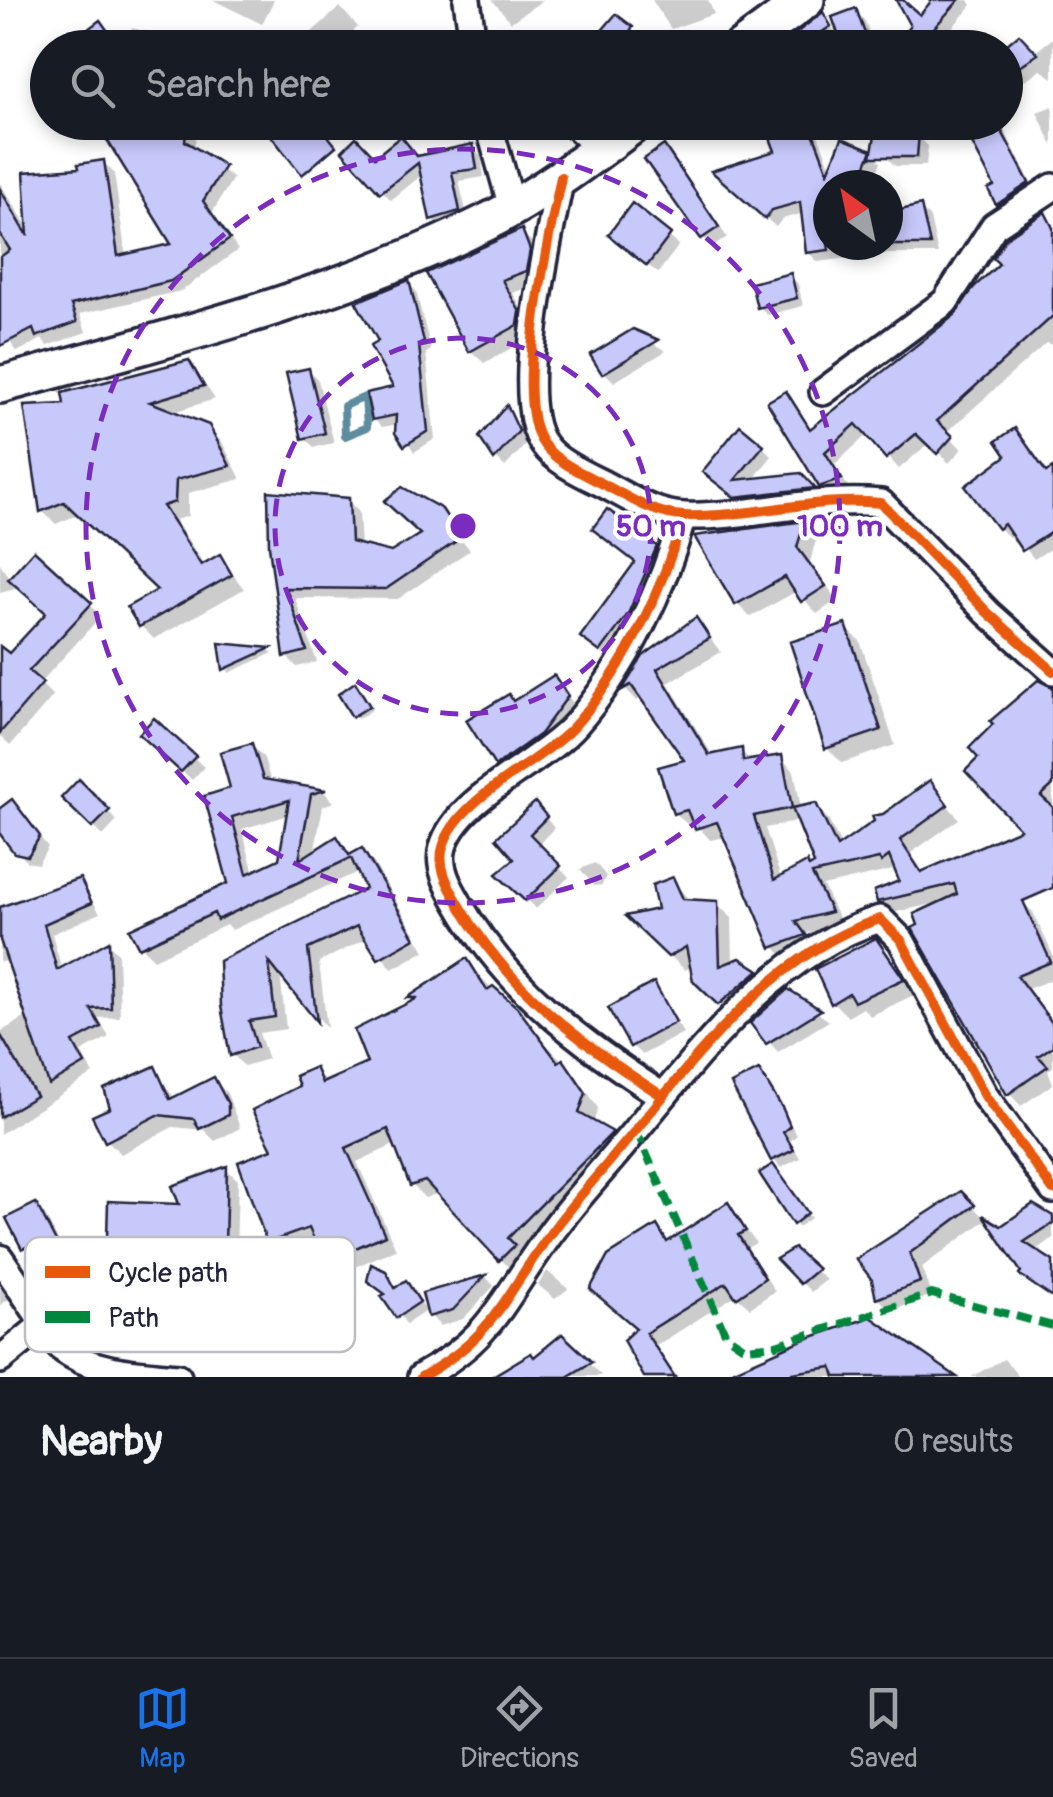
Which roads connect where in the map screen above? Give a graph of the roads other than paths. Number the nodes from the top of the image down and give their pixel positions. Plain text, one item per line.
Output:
1 (467, 0) edge
2 (806, 0) edge
3 (474, 30) edge
4 (765, 30) edge
5 (493, 140) edge
6 (591, 140) edge
7 (613, 140) edge
8 (601, 149) junction
9 (560, 177) junction
10 (1053, 187) edge
11 (512, 207) junction
12 (0, 385) edge
13 (823, 392) dead end
14 (683, 516) junction
15 (1051, 664) edge
16 (661, 1095) junction
17 (1053, 1190) edge
18 (0, 1258) edge
19 (25, 1296) edge
20 (25, 1340) edge
21 (69, 1352) edge
22 (0, 1360) edge
23 (178, 1377) edge
24 (421, 1377) edge

1 - 3 street
2 - 4 main road
5 - 11 street
6 - 8 street
7 - 8 main road
8 - 9 main road
9 - 11 main road
9 - 14 street
10 - 13 street
11 - 12 main road
14 - 15 street
14 - 16 street
16 - 17 street
16 - 24 street
18 - 19 street
20 - 22 street
21 - 23 street

